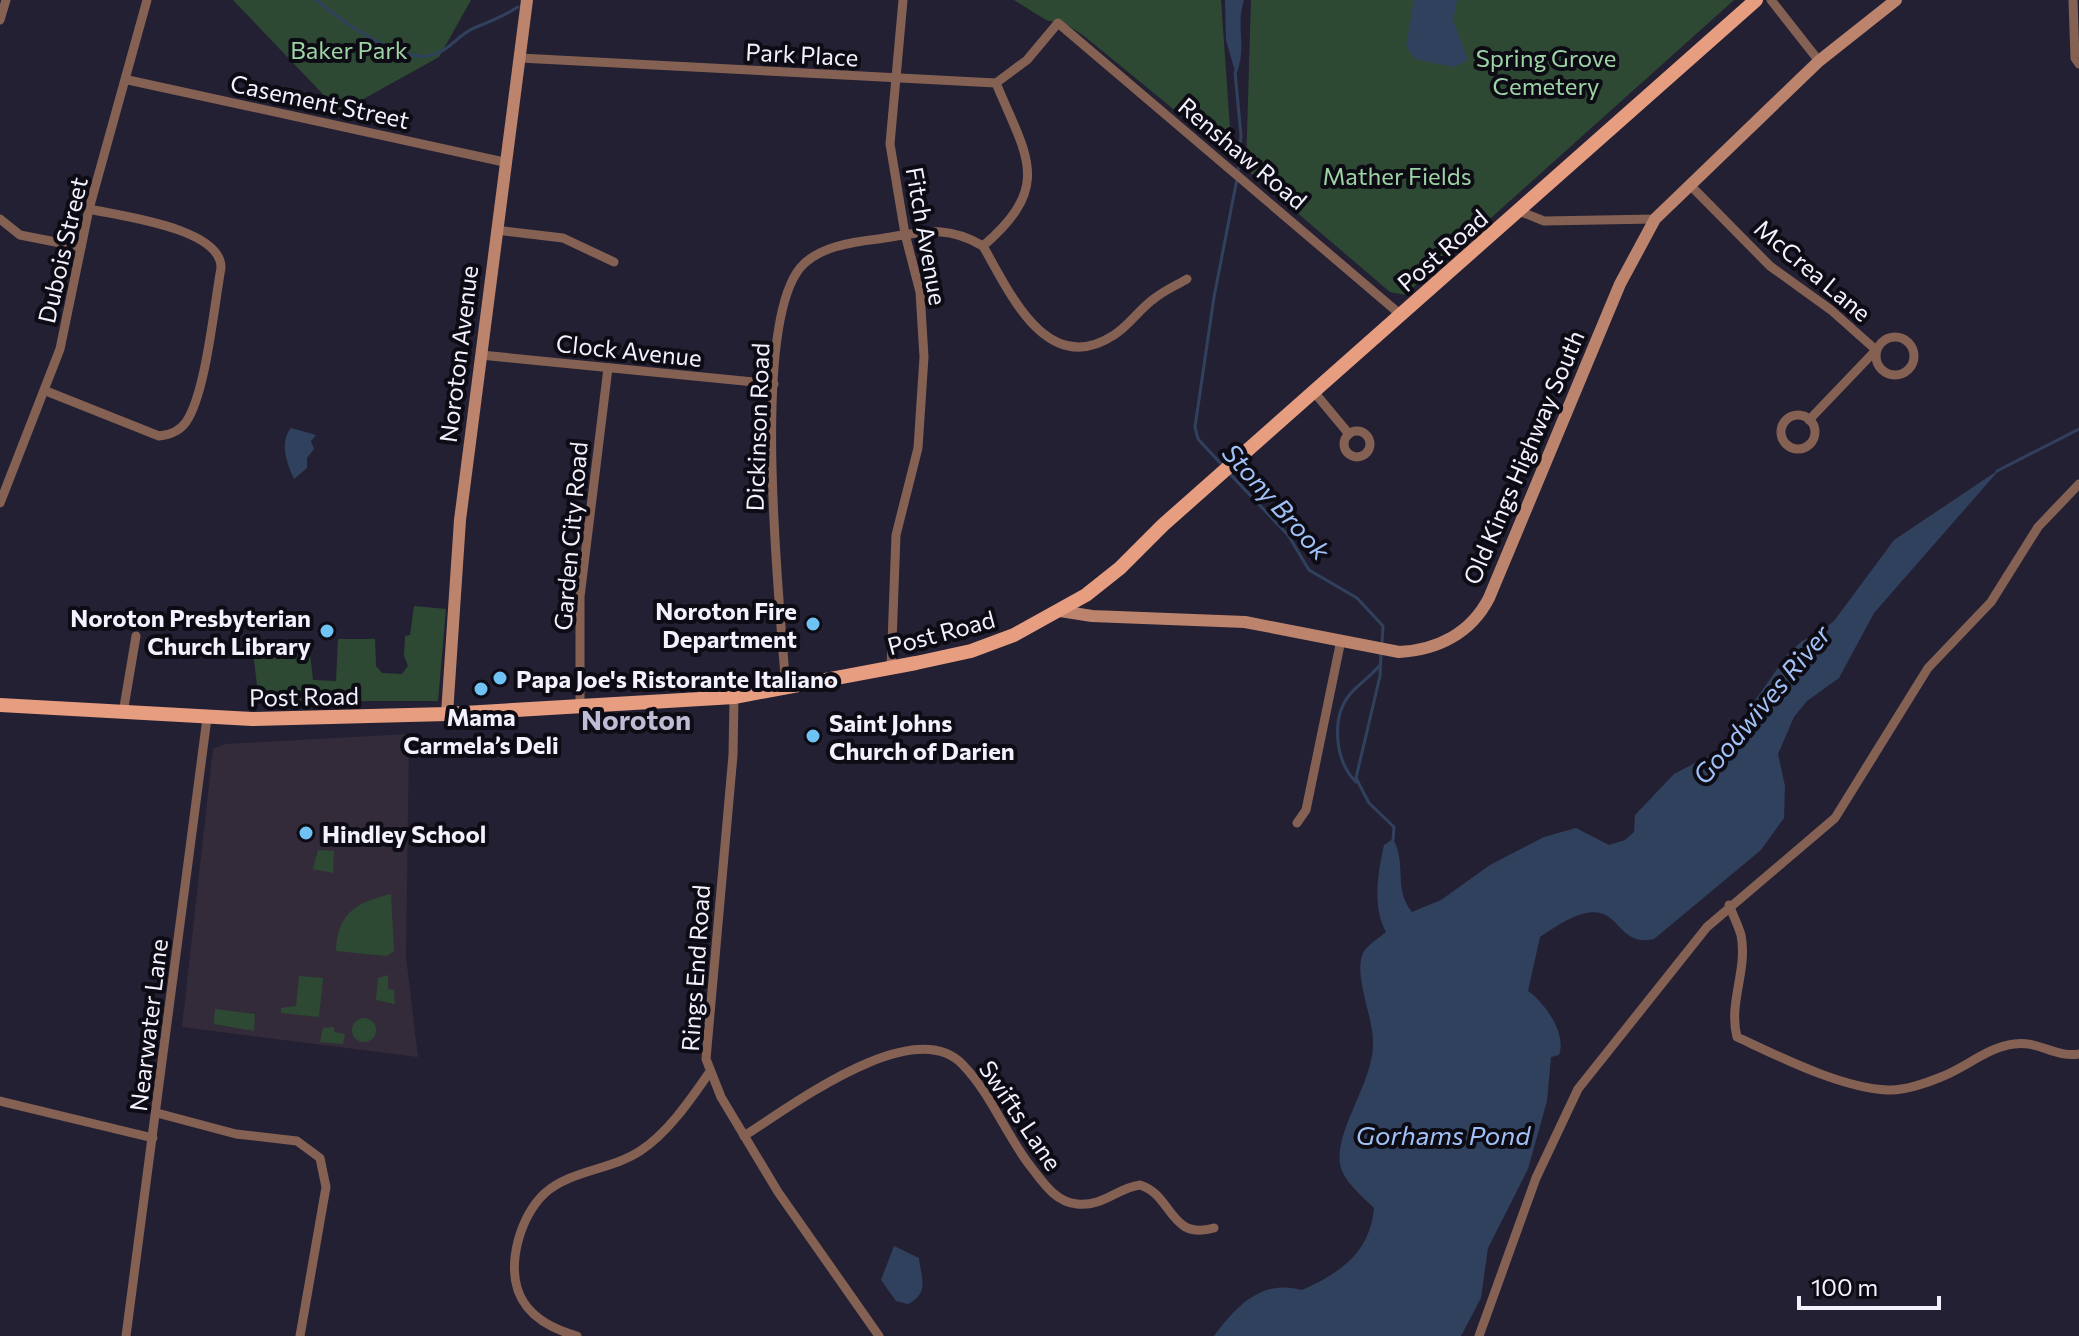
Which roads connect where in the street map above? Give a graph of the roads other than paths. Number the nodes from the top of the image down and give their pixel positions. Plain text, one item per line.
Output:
1 (6, 0) edge
2 (147, 0) edge
3 (527, 0) edge
4 (903, 0) edge
5 (1756, 0) edge
6 (1771, 0) edge
7 (1896, 0) edge
8 (2073, 0) edge
9 (0, 20) edge
10 (520, 58) junction
11 (1819, 61) junction
12 (2079, 64) edge
13 (128, 80) junction
14 (895, 80) junction
15 (996, 83) junction
16 (504, 162) junction
17 (1691, 186) junction
18 (89, 209) junction
19 (1519, 211) junction
20 (0, 219) edge
21 (1655, 219) junction
22 (496, 230) junction
23 (905, 234) junction
24 (983, 246) junction
25 (81, 247) junction
26 (614, 262) dead end
27 (1187, 279) dead end
28 (1401, 315) junction
29 (1876, 350) junction
30 (481, 355) junction
31 (608, 368) junction
32 (774, 384) junction
33 (46, 391) junction
34 (1314, 392) junction
35 (1809, 420) dead end
36 (1349, 434) dead end
37 (2079, 484) edge
38 (0, 503) edge
39 (1060, 611) junction
40 (136, 636) dead end
41 (1341, 640) junction
42 (891, 669) junction
43 (786, 689) junction
44 (734, 697) junction
45 (0, 705) edge
46 (580, 708) junction
47 (123, 713) junction
48 (447, 714) junction
49 (207, 718) junction
50 (1297, 823) dead end
51 (1729, 905) junction
52 (2079, 1054) edge
53 (709, 1073) junction
54 (0, 1101) edge
55 (157, 1113) junction
56 (744, 1136) junction
57 (153, 1138) junction
58 (1214, 1228) dead end
59 (126, 1336) edge
60 (300, 1336) edge
61 (577, 1336) edge
62 (879, 1336) edge
63 (1479, 1336) edge

1 - 9 street
2 - 13 street, Dubois Street
3 - 10 street, Noroton Avenue
4 - 14 street, Fitch Avenue
5 - 19 main road, Post Road
6 - 11 street
7 - 11 street, Old Kings Highway South
8 - 12 street
10 - 14 street, Park Place
10 - 16 street, Noroton Avenue
11 - 17 street, Old Kings Highway South
13 - 16 street, Casement Street
13 - 18 street, Dubois Street
14 - 15 street, Park Place
14 - 23 street, Fitch Avenue
15 - 24 street
15 - 28 street, Renshaw Road
16 - 22 street, Noroton Avenue
17 - 21 street, Old Kings Highway South
17 - 29 street, McCrea Lane
18 - 25 street, Dubois Street
18 - 33 street
19 - 21 street
19 - 28 main road, Post Road
20 - 25 street
21 - 41 street, Old Kings Highway South
22 - 26 street
22 - 30 street, Noroton Avenue
23 - 24 street, Dickinson Road
23 - 32 street, Dickinson Road
23 - 42 street, Fitch Avenue
24 - 27 street
25 - 33 street, Dubois Street
28 - 34 main road, Post Road
29 - 29 street, McCrea Lane
29 - 35 street, McCrea Lane
30 - 31 street, Clock Avenue
30 - 48 street, Noroton Avenue
31 - 32 street, Clock Avenue
31 - 46 street, Garden City Road
32 - 43 street, Dickinson Road
33 - 38 street, Dubois Street
34 - 36 street
34 - 39 main road, Post Road
37 - 51 street
39 - 41 street, Old Kings Highway South
39 - 42 main road, Post Road
40 - 47 street
41 - 50 street
42 - 43 main road, Post Road
43 - 44 main road, Post Road
44 - 46 main road, Post Road
44 - 53 street, Rings End Road
45 - 47 main road, Post Road
46 - 48 main road, Post Road
47 - 49 main road, Post Road
48 - 49 main road, Post Road
49 - 55 street, Nearwater Lane
51 - 52 street
51 - 63 street
53 - 56 street, Rings End Road
53 - 61 street
54 - 57 street
55 - 57 street, Nearwater Lane
55 - 60 street
56 - 58 street, Swifts Lane
56 - 62 street, Rings End Road
57 - 59 street, Nearwater Lane

